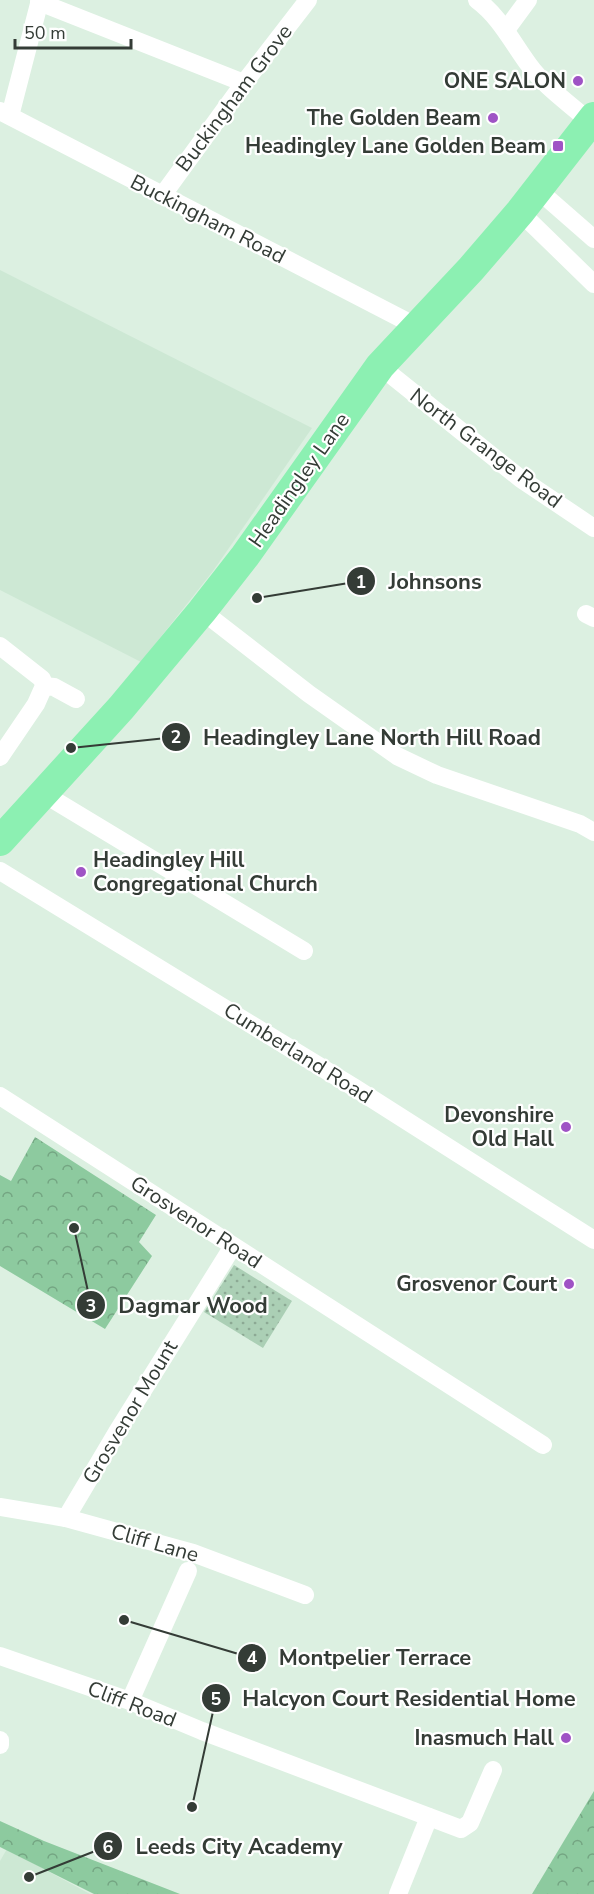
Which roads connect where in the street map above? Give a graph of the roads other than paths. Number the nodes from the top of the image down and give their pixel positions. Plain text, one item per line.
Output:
1 (308, 0) edge
2 (477, 0) edge
3 (528, 0) edge
4 (39, 1) edge
5 (506, 30) junction
6 (244, 83) junction
7 (5, 113) edge
8 (592, 119) edge
9 (538, 189) junction
10 (162, 196) junction
11 (520, 212) junction
12 (594, 239) edge
13 (594, 284) edge
14 (415, 329) junction
15 (380, 366) junction
16 (594, 528) edge
17 (202, 611) junction
18 (0, 646) edge
19 (44, 686) junction
20 (76, 699) dead end
21 (0, 757) edge
22 (44, 794) junction
23 (594, 832) edge
24 (0, 841) edge
25 (0, 871) edge
26 (304, 951) dead end
27 (0, 1096) edge
28 (594, 1240) edge
29 (233, 1246) junction
30 (543, 1445) dead end
31 (0, 1507) edge
32 (66, 1518) junction
33 (188, 1571) dead end
34 (305, 1595) dead end
35 (0, 1656) edge
36 (130, 1701) junction
37 (0, 1740) edge
38 (0, 1745) edge
39 (493, 1770) dead end
40 (429, 1817) junction
41 (398, 1894) edge

1 - 6 street, Buckingham Grove
2 - 5 street
3 - 5 street
4 - 6 street
4 - 7 street
5 - 8 street
6 - 10 street, Buckingham Grove
7 - 10 street, Buckingham Road
8 - 9 highway, Headingley Lane
9 - 11 highway, Headingley Lane
9 - 12 street
10 - 14 street, Buckingham Road
11 - 13 street
11 - 14 highway, Headingley Lane
14 - 15 highway, Headingley Lane
15 - 16 street, North Grange Road
15 - 17 highway, Headingley Lane
17 - 22 highway, Headingley Lane
17 - 23 street
18 - 19 street
19 - 20 street
19 - 21 street
22 - 24 highway, Headingley Lane
22 - 26 street
25 - 28 street, Cumberland Road
27 - 29 street, Grosvenor Road
29 - 30 street, Grosvenor Road
29 - 32 street, Grosvenor Mount
31 - 32 street, Cliff Lane
32 - 34 street, Cliff Lane
33 - 36 street
35 - 36 street, Cliff Road
36 - 40 street, Cliff Road
37 - 38 street
39 - 40 street, Cliff Road
40 - 41 street

